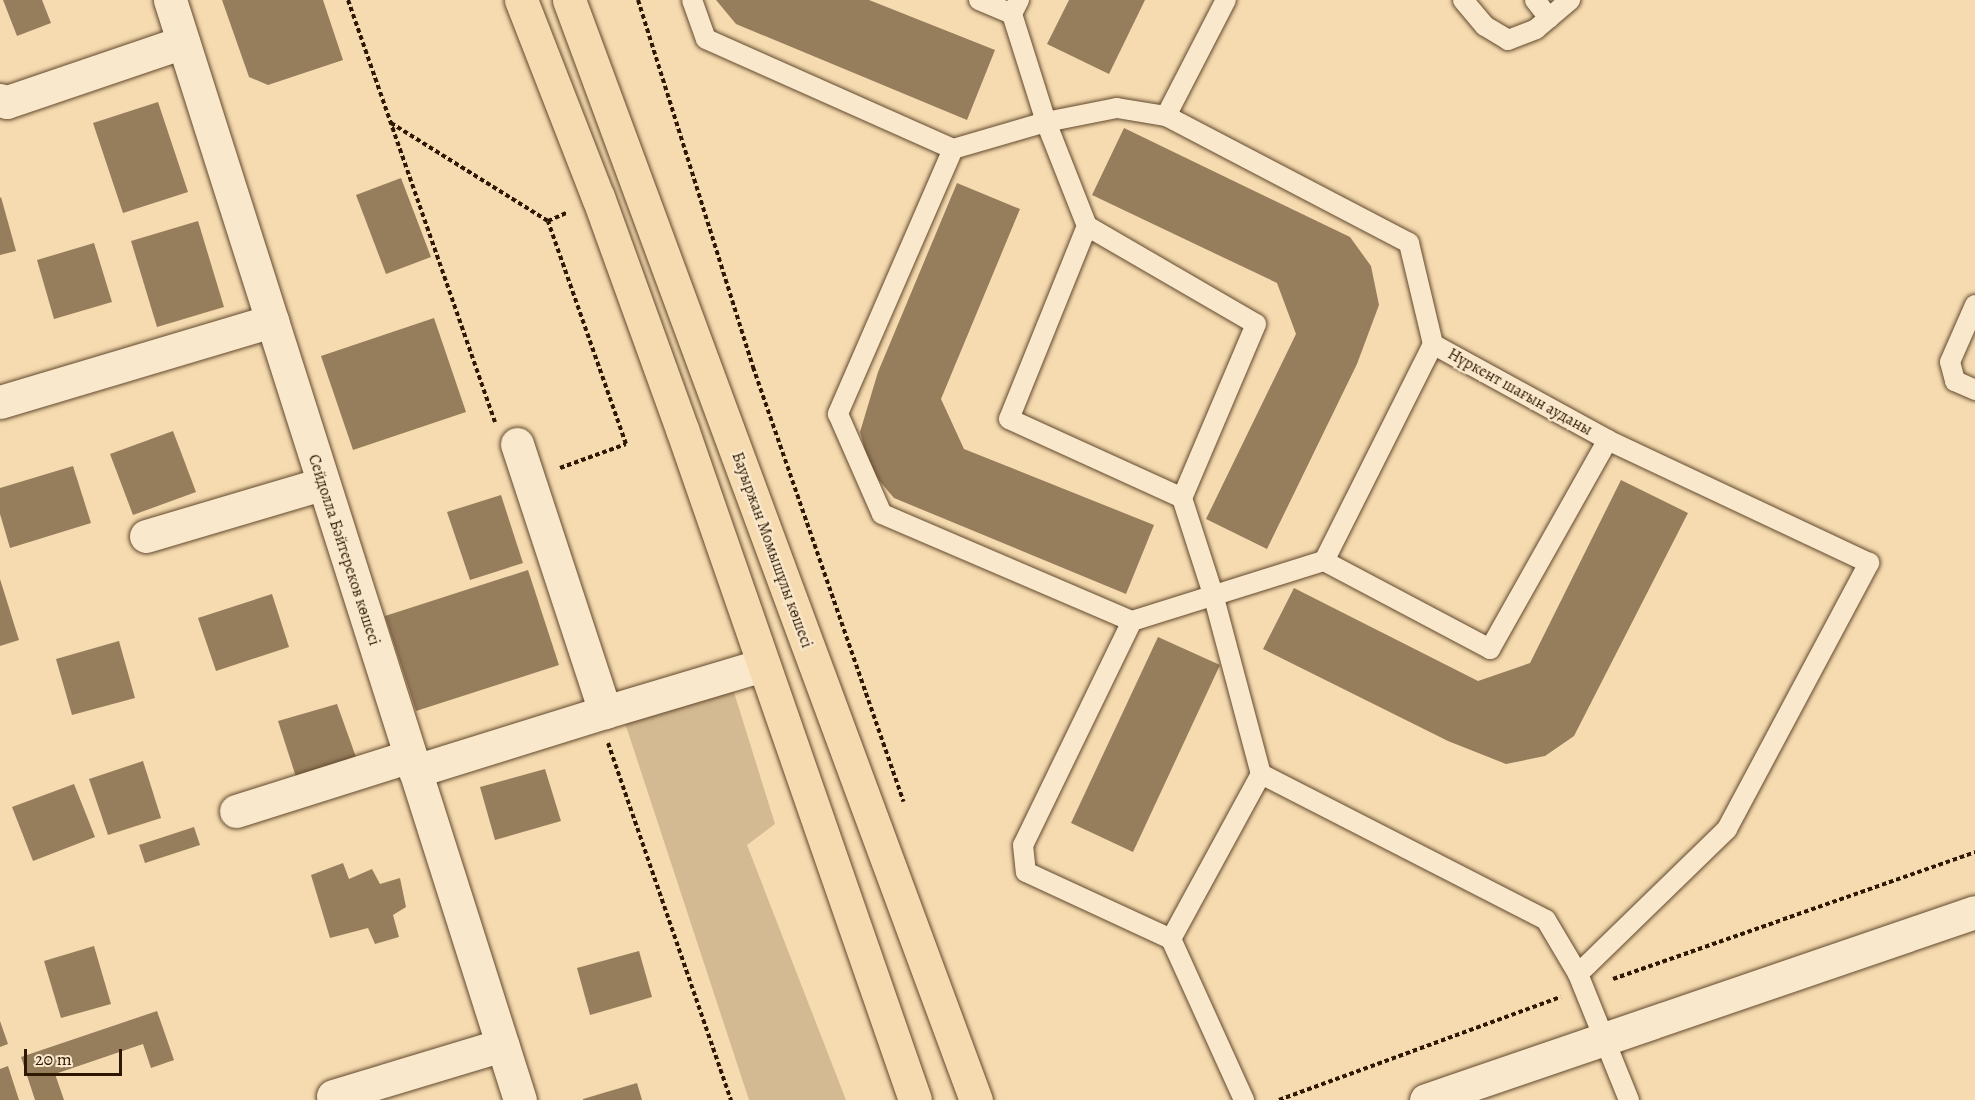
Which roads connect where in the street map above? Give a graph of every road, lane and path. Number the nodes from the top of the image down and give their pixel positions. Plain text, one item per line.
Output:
1 (170, 0) edge
2 (521, 0) edge
3 (569, 0) edge
4 (638, 0) edge
5 (692, 0) edge
6 (979, 0) edge
7 (1226, 0) edge
8 (1464, 0) edge
9 (1535, 0) edge
10 (1570, 0) edge
11 (1015, 7) edge
12 (1549, 18) junction
13 (183, 42) junction
14 (0, 100) edge
15 (1166, 116) junction
16 (391, 122) dead end
17 (1046, 122) junction
18 (953, 149) junction
19 (598, 197) junction
20 (548, 221) junction
21 (1087, 226) junction
22 (1975, 304) edge
23 (272, 321) junction
24 (1433, 344) junction
25 (1975, 390) edge
26 (0, 402) edge
27 (1608, 440) junction
28 (517, 444) dead end
29 (528, 480) junction
30 (322, 484) junction
31 (1182, 498) junction
32 (146, 536) dead end
33 (1324, 561) junction
34 (1213, 594) junction
35 (1132, 621) junction
36 (764, 666) junction
37 (605, 712) junction
38 (412, 764) junction
39 (1261, 774) junction
40 (906, 807) dead end
41 (236, 811) dead end
42 (1975, 852) edge
43 (1975, 912) edge
44 (1171, 939) junction
45 (1581, 981) junction
46 (1607, 1039) junction
47 (502, 1045) junction
48 (1459, 1095) edge
49 (333, 1096) dead end
50 (520, 1100) edge
51 (915, 1100) edge
52 (976, 1100) edge
53 (1244, 1100) edge
54 (1279, 1100) edge
55 (1426, 1100) edge
56 (1629, 1100) edge

1 - 13 street, Сейдолла Бәйтереков көшесі
2 - 19 main road
3 - 52 main road, Бауыржан Момышұлы көшесі
4 - 40 path
5 - 18 lane
6 - 11 lane
7 - 15 lane
8 - 12 lane
9 - 12 lane
10 - 12 lane
11 - 17 lane
13 - 14 street
13 - 23 street, Сейдолла Бәйтереков көшесі
15 - 17 lane, Нүркент шағын ауданы
15 - 24 lane, Нүркент шағын ауданы
16 - 20 path
17 - 18 lane, Нүркент шағын ауданы
17 - 21 lane
18 - 35 lane
19 - 20 path
19 - 36 main road
20 - 29 path
21 - 31 lane
21 - 31 lane
22 - 25 lane
23 - 26 street
23 - 30 street, Сейдолла Бәйтереков көшесі
24 - 27 lane, Нүркент шағын ауданы
24 - 33 lane
27 - 33 lane, Нүркент шағын ауданы
27 - 45 lane
28 - 29 street
29 - 37 street
30 - 32 street
30 - 38 street, Сейдолла Бәйтереков көшесі
31 - 34 lane
33 - 34 lane
34 - 35 lane
34 - 39 lane
35 - 44 lane
36 - 37 street
36 - 51 main road
37 - 38 street
38 - 41 street
38 - 47 street, Сейдолла Бәйтереков көшесі
39 - 44 lane
39 - 45 lane
42 - 45 path
43 - 46 street
44 - 53 lane
45 - 46 lane
45 - 54 path
46 - 48 street
46 - 56 lane
47 - 49 street
47 - 50 street, Сейдолла Бәйтереков көшесі
48 - 55 street

